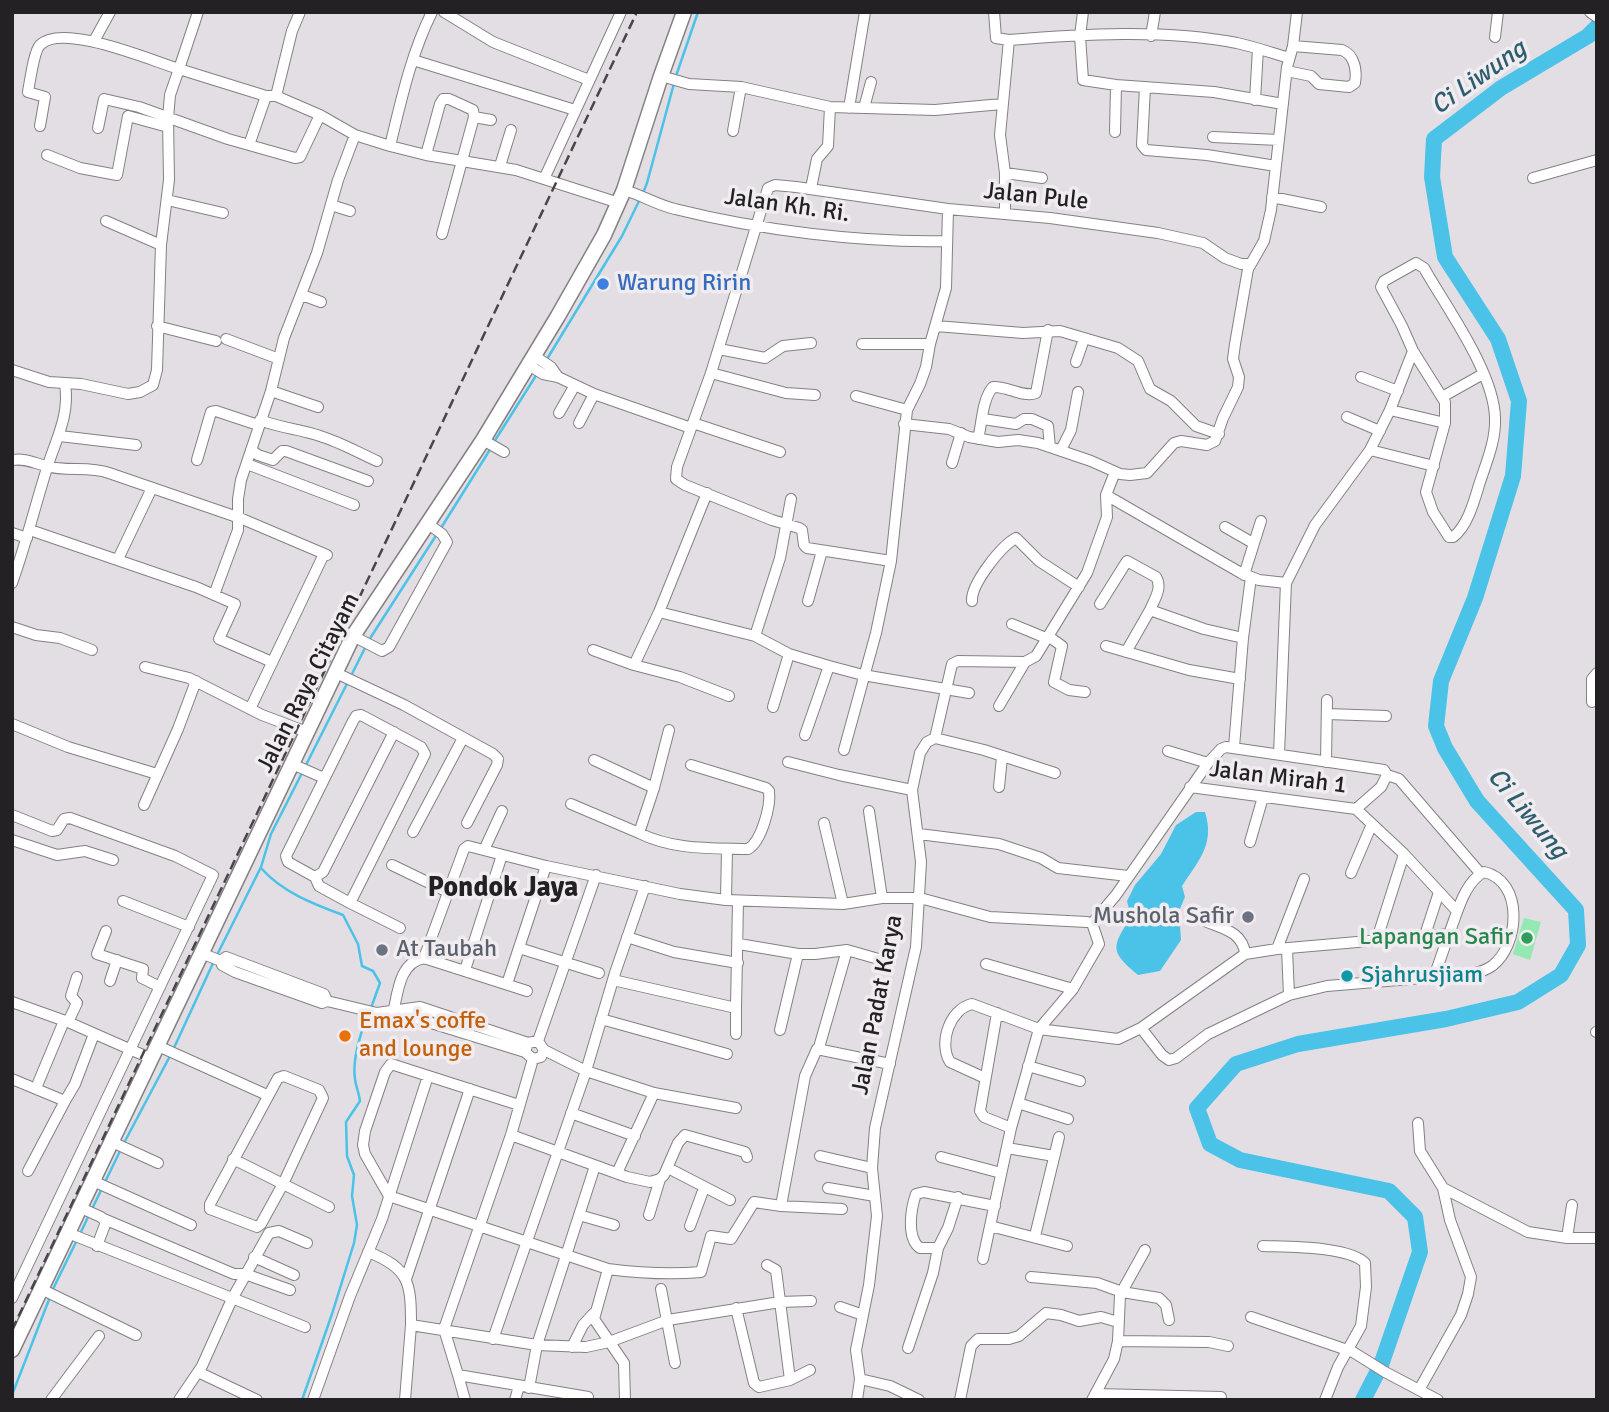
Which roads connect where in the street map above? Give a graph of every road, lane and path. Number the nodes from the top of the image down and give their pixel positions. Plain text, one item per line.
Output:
1 (96, 12) edge
2 (198, 12) edge
3 (300, 12) edge
4 (432, 12) edge
5 (443, 12) edge
6 (621, 12) edge
7 (684, 12) edge
8 (865, 12) edge
9 (994, 12) edge
10 (1083, 12) edge
11 (1155, 12) edge
12 (1297, 12) edge
13 (1498, 12) edge
14 (1590, 12) edge
15 (109, 15) edge
16 (1597, 17) edge
17 (1080, 36) junction
18 (1151, 36) junction
19 (1495, 37) dead end
20 (1009, 40) junction
21 (94, 41) junction
22 (1293, 46) junction
23 (1258, 49) junction
24 (1289, 58) junction
25 (413, 60) junction
26 (179, 69) junction
27 (1287, 71) junction
28 (663, 77) junction
29 (589, 80) junction
30 (871, 82) dead end
31 (1116, 85) junction
32 (741, 87) junction
33 (1145, 87) junction
34 (271, 96) junction
35 (1255, 100) junction
36 (1002, 104) junction
37 (1283, 104) junction
38 (830, 107) junction
39 (849, 108) junction
40 (864, 108) junction
41 (576, 110) junction
42 (320, 115) junction
43 (474, 117) junction
44 (491, 120) dead end
45 (168, 122) junction
46 (40, 126) dead end
47 (98, 128) dead end
48 (511, 130) dead end
49 (733, 131) dead end
50 (1115, 132) dead end
51 (350, 133) junction
52 (1213, 136) dead end
53 (1279, 140) junction
54 (249, 145) junction
55 (390, 146) junction
56 (47, 155) dead end
57 (426, 156) junction
58 (1597, 160) edge
59 (461, 162) junction
60 (500, 166) junction
61 (1276, 166) junction
62 (1005, 173) junction
63 (1042, 178) dead end
64 (1533, 178) dead end
65 (544, 179) junction
66 (811, 188) junction
67 (626, 196) junction
68 (1272, 197) junction
69 (167, 200) junction
70 (331, 205) junction
71 (1321, 206) dead end
72 (948, 209) junction
73 (350, 211) dead end
74 (223, 214) dead end
75 (1005, 214) junction
76 (106, 221) dead end
77 (756, 225) junction
78 (442, 233) dead end
79 (947, 241) junction
80 (161, 245) junction
81 (1250, 264) junction
82 (302, 295) junction
83 (321, 302) dead end
84 (157, 326) junction
85 (936, 326) junction
86 (1048, 330) junction
87 (1084, 339) junction
88 (811, 343) dead end
89 (862, 344) dead end
90 (930, 344) junction
91 (719, 349) junction
92 (1413, 351) junction
93 (279, 359) junction
94 (1076, 362) dead end
95 (538, 364) junction
96 (12, 370) edge
97 (1405, 372) junction
98 (711, 373) junction
99 (1428, 374) junction
100 (1483, 374) junction
101 (1361, 377) dead end
102 (65, 384) junction
103 (576, 385) junction
104 (271, 391) junction
105 (1398, 391) junction
106 (1078, 392) dead end
107 (594, 394) junction
108 (815, 395) dead end
109 (856, 396) dead end
110 (1442, 397) junction
111 (318, 407) dead end
112 (907, 410) junction
113 (1390, 410) junction
114 (559, 413) dead end
115 (1348, 417) dead end
116 (983, 419) junction
117 (259, 422) junction
118 (579, 423) dead end
119 (904, 424) junction
120 (1445, 424) junction
121 (692, 426) junction
122 (1380, 431) junction
123 (961, 433) junction
124 (1219, 434) junction
125 (60, 436) junction
126 (978, 439) junction
127 (136, 445) dead end
128 (1050, 447) junction
129 (251, 450) junction
130 (1062, 450) junction
131 (1370, 450) junction
132 (780, 452) dead end
133 (12, 460) edge
134 (197, 460) dead end
135 (377, 461) dead end
136 (49, 463) junction
137 (952, 463) dead end
138 (247, 464) junction
139 (1434, 466) junction
140 (1115, 472) junction
141 (368, 481) dead end
142 (152, 488) junction
143 (707, 493) junction
144 (1106, 495) junction
145 (791, 499) dead end
146 (354, 505) dead end
147 (240, 518) junction
148 (1261, 521) dead end
149 (786, 525) junction
150 (1225, 527) dead end
151 (435, 529) junction
152 (12, 533) edge
153 (29, 534) junction
154 (1253, 543) junction
155 (822, 551) junction
156 (118, 559) junction
157 (891, 561) junction
158 (13, 576) edge
159 (1248, 576) junction
160 (1286, 583) junction
161 (1079, 587) junction
162 (214, 595) junction
163 (808, 601) dead end
164 (972, 601) dead end
165 (1100, 604) dead end
166 (1150, 610) junction
167 (659, 612) junction
168 (1012, 624) dead end
169 (12, 627) edge
170 (755, 636) junction
171 (1047, 637) junction
172 (1243, 638) junction
173 (358, 639) junction
174 (1107, 646) dead end
175 (92, 650) dead end
176 (593, 650) dead end
177 (1126, 652) junction
178 (789, 654) junction
179 (272, 662) junction
180 (1025, 662) junction
181 (634, 665) junction
182 (828, 666) junction
183 (145, 667) dead end
184 (1597, 673) edge
185 (338, 675) junction
186 (863, 675) junction
187 (1240, 679) junction
188 (196, 681) junction
189 (944, 689) junction
190 (1085, 692) dead end
191 (969, 693) dead end
192 (729, 696) dead end
193 (1327, 700) dead end
194 (1592, 702) dead end
195 (999, 706) dead end
196 (773, 707) dead end
197 (250, 709) junction
198 (1327, 714) junction
199 (1386, 716) dead end
200 (12, 724) edge
201 (669, 730) dead end
202 (307, 732) junction
203 (394, 732) junction
204 (805, 735) dead end
205 (463, 738) junction
206 (935, 738) junction
207 (1234, 747) junction
208 (844, 750) dead end
209 (1168, 751) dead end
210 (1279, 754) junction
211 (1002, 757) junction
212 (594, 760) dead end
213 (788, 762) dead end
214 (1326, 762) junction
215 (1208, 763) junction
216 (691, 765) dead end
217 (297, 766) junction
218 (1055, 773) dead end
219 (157, 774) junction
220 (1387, 775) junction
221 (320, 776) junction
222 (999, 787) dead end
223 (1190, 787) junction
224 (654, 788) junction
225 (912, 790) junction
226 (1263, 797) junction
227 (571, 804) dead end
228 (144, 805) dead end
229 (1356, 809) junction
230 (502, 811) dead end
231 (869, 811) dead end
232 (12, 816) edge
233 (467, 823) dead end
234 (824, 823) dead end
235 (1372, 824) junction
236 (413, 832) dead end
237 (639, 833) junction
238 (919, 834) junction
239 (12, 840) edge
240 (1250, 842) dead end
241 (484, 849) junction
242 (727, 849) junction
243 (1404, 854) junction
244 (502, 855) junction
245 (113, 860) dead end
246 (392, 865) dead end
247 (546, 866) junction
248 (1351, 873) dead end
249 (1481, 874) junction
250 (596, 875) junction
251 (1128, 876) junction
252 (315, 877) junction
253 (1304, 879) dead end
254 (645, 886) junction
255 (448, 892) junction
256 (1439, 892) junction
257 (881, 898) junction
258 (920, 898) junction
259 (726, 900) junction
260 (123, 901) dead end
261 (738, 901) junction
262 (350, 903) junction
263 (843, 904) junction
264 (1456, 910) junction
265 (1208, 922) dead end
266 (1091, 923) junction
267 (189, 927) junction
268 (400, 928) dead end
269 (106, 931) dead end
270 (1449, 934) junction
271 (1425, 935) junction
272 (627, 937) junction
273 (1377, 939) junction
274 (739, 944) junction
275 (519, 948) junction
276 (1282, 949) junction
277 (847, 950) junction
278 (798, 954) junction
279 (1245, 954) junction
280 (212, 957) junction
281 (424, 958) junction
282 (881, 960) dead end
283 (117, 961) junction
284 (565, 963) junction
285 (738, 963) junction
286 (986, 964) dead end
287 (465, 970) junction
288 (599, 973) dead end
289 (77, 977) dead end
290 (1434, 977) junction
291 (613, 980) junction
292 (110, 981) dead end
293 (507, 984) junction
294 (160, 987) junction
295 (1073, 989) junction
296 (527, 991) dead end
297 (1289, 995) junction
298 (12, 1002) edge
299 (736, 1008) junction
300 (394, 1009) junction
301 (997, 1013) junction
302 (601, 1019) junction
303 (66, 1022) junction
304 (1141, 1028) junction
305 (1039, 1029) junction
306 (780, 1030) dead end
307 (94, 1034) junction
308 (736, 1034) dead end
309 (820, 1044) dead end
310 (534, 1049) junction
311 (131, 1051) junction
312 (158, 1051) junction
313 (727, 1054) dead end
314 (890, 1064) junction
315 (1028, 1066) junction
316 (586, 1071) junction
317 (428, 1076) junction
318 (985, 1077) junction
319 (12, 1079) edge
320 (1080, 1081) dead end
321 (36, 1088) junction
322 (470, 1089) junction
323 (654, 1093) junction
324 (267, 1095) junction
325 (65, 1101) junction
326 (1018, 1103) junction
327 (519, 1105) junction
328 (736, 1108) dead end
329 (571, 1113) junction
330 (1068, 1119) dead end
331 (1418, 1123) dead end
332 (1011, 1128) junction
333 (511, 1135) junction
334 (635, 1136) junction
335 (1059, 1137) dead end
336 (116, 1143) junction
337 (1007, 1148) junction
338 (558, 1152) junction
339 (820, 1156) dead end
340 (1054, 1156) junction
341 (747, 1157) dead end
342 (941, 1157) dead end
343 (233, 1159) junction
344 (158, 1163) dead end
345 (595, 1166) junction
346 (668, 1168) junction
347 (872, 1168) junction
348 (28, 1171) dead end
349 (617, 1173) junction
350 (1001, 1173) junction
351 (660, 1180) junction
352 (98, 1183) junction
353 (282, 1184) junction
354 (704, 1188) junction
355 (828, 1188) dead end
356 (1443, 1188) junction
357 (389, 1196) junction
358 (875, 1196) junction
359 (958, 1197) junction
360 (730, 1200) dead end
361 (1572, 1205) dead end
362 (780, 1206) junction
363 (995, 1206) junction
364 (329, 1207) dead end
365 (83, 1209) junction
366 (430, 1209) junction
367 (842, 1209) dead end
368 (579, 1215) junction
369 (649, 1215) dead end
370 (101, 1217) junction
371 (191, 1225) dead end
372 (479, 1225) junction
373 (614, 1225) dead end
374 (690, 1226) dead end
375 (990, 1226) junction
376 (72, 1235) junction
377 (1035, 1236) junction
378 (1567, 1238) junction
379 (1597, 1238) edge
380 (527, 1242) junction
381 (307, 1243) dead end
382 (94, 1245) junction
383 (1067, 1246) dead end
384 (1263, 1246) dead end
385 (939, 1248) junction
386 (1144, 1250) dead end
387 (368, 1252) junction
388 (567, 1256) junction
389 (254, 1257) junction
390 (983, 1259) dead end
391 (767, 1265) dead end
392 (608, 1269) junction
393 (245, 1274) junction
394 (294, 1275) dead end
395 (1031, 1277) dead end
396 (406, 1279) junction
397 (661, 1289) dead end
398 (289, 1290) dead end
399 (45, 1291) junction
400 (1122, 1292) junction
401 (12, 1298) edge
402 (232, 1299) junction
403 (811, 1301) dead end
404 (780, 1302) junction
405 (840, 1307) dead end
406 (736, 1308) junction
407 (594, 1312) junction
408 (863, 1315) junction
409 (1251, 1317) dead end
410 (667, 1320) junction
411 (1169, 1321) dead end
412 (1118, 1322) junction
413 (411, 1325) junction
414 (304, 1327) dead end
415 (444, 1329) junction
416 (99, 1335) dead end
417 (136, 1335) dead end
418 (493, 1339) junction
419 (1118, 1341) junction
420 (609, 1342) junction
421 (537, 1345) junction
422 (1228, 1346) dead end
423 (572, 1347) junction
424 (908, 1348) dead end
425 (12, 1350) edge
426 (1346, 1350) junction
427 (675, 1363) dead end
428 (810, 1370) dead end
429 (198, 1372) junction
430 (458, 1375) junction
431 (860, 1379) junction
432 (790, 1380) junction
433 (524, 1387) junction
434 (1419, 1390) junction
435 (588, 1397) dead end
436 (1094, 1397) edge
437 (1221, 1397) dead end
438 (51, 1400) edge
439 (179, 1400) edge
440 (257, 1400) edge
441 (313, 1400) edge
442 (405, 1400) edge
443 (465, 1400) edge
444 (515, 1400) edge
445 (625, 1400) edge
446 (857, 1400) edge
447 (919, 1400) edge
448 (960, 1400) edge
449 (1325, 1400) edge
450 (1438, 1400) edge

1 - 15 street
2 - 26 street
3 - 34 street
4 - 25 street
5 - 29 street
6 - 29 street
7 - 28 main road, Jalan Raya Citayam
8 - 39 street
9 - 20 street
10 - 17 street
11 - 18 street
12 - 22 street
13 - 19 street
14 - 16 street
15 - 21 street
17 - 18 street
17 - 20 street
17 - 31 street
18 - 23 street
20 - 36 street
21 - 26 street, Jalan Kh. Ri.
21 - 46 street, Jalan Kh. Ri.
22 - 24 street
22 - 27 street
23 - 24 street
23 - 35 street
24 - 27 street
25 - 41 street
25 - 55 street
26 - 34 street, Jalan Kh. Ri.
26 - 45 street
27 - 37 street
28 - 32 street
28 - 67 main road, Jalan Raya Citayam
29 - 41 street
30 - 40 street
31 - 33 street
31 - 50 street
32 - 38 street
32 - 49 street
33 - 35 street
33 - 61 street
34 - 42 street, Jalan Kh. Ri.
34 - 54 street
35 - 37 street
36 - 40 street
36 - 62 street
37 - 53 street
38 - 39 street
38 - 66 street
39 - 40 street
41 - 65 street
42 - 51 street, Jalan Kh. Ri.
42 - 54 street
43 - 44 street
43 - 57 street
43 - 59 street
45 - 47 street
45 - 54 street
45 - 56 street
45 - 69 street
48 - 60 street
51 - 55 street, Jalan Kh. Ri.
51 - 70 street
52 - 53 street
53 - 61 street
55 - 57 street, Jalan Kh. Ri.
57 - 59 street, Jalan Kh. Ri.
58 - 64 street
59 - 60 street, Jalan Kh. Ri.
59 - 78 street
60 - 65 street, Jalan Kh. Ri.
61 - 68 street
62 - 63 street
62 - 75 street
65 - 67 street, Jalan Kh. Ri.
66 - 72 street, Jalan Pule
66 - 77 street, Jalan Pule
67 - 77 street, Jalan Kh. Ri.
67 - 95 main road, Jalan Raya Citayam
68 - 71 street
68 - 81 street
69 - 74 street
69 - 80 street
70 - 73 street
70 - 82 street
72 - 75 street, Jalan Pule
72 - 79 street
75 - 81 street, Jalan Pule
76 - 80 street
77 - 79 street, Jalan Kh. Ri.
77 - 91 street
79 - 85 street
80 - 84 street
81 - 124 street
82 - 83 street
82 - 93 street
84 - 93 street
84 - 102 street
85 - 86 street
85 - 90 street
86 - 87 street
86 - 116 street
87 - 94 street
87 - 124 street
88 - 91 street
89 - 90 street
90 - 112 street
91 - 98 street
92 - 97 street
92 - 99 street
92 - 100 street
93 - 104 street
95 - 103 street
95 - 151 main road, Jalan Raya Citayam
96 - 102 street
97 - 99 street
97 - 105 street
98 - 108 street
98 - 121 street
99 - 110 street
100 - 110 street
100 - 139 street
101 - 105 street
102 - 125 street
103 - 107 street
103 - 114 street
104 - 111 street
104 - 117 street
105 - 113 street
106 - 130 street
107 - 118 street
107 - 121 street
109 - 112 street
110 - 120 street
112 - 119 street
113 - 120 street
113 - 122 street
115 - 122 street
116 - 126 street
116 - 128 street
117 - 129 street
117 - 134 street
117 - 135 street
119 - 123 street
119 - 157 street
120 - 139 street
121 - 132 street
121 - 143 street
122 - 131 street
123 - 126 street
123 - 137 street
124 - 140 street
125 - 127 street
125 - 136 street
126 - 128 street
128 - 130 street
129 - 138 street
129 - 141 street
130 - 140 street
131 - 139 street
131 - 160 street
133 - 136 street
136 - 142 street
136 - 153 street
138 - 146 street
138 - 147 street
140 - 144 street
142 - 147 street
142 - 156 street
143 - 149 street
143 - 167 street
144 - 159 street
144 - 161 street
145 - 149 street
147 - 162 street
147 - 179 street
148 - 154 street
149 - 155 street
149 - 170 street
150 - 154 street
151 - 173 main road, Jalan Raya Citayam
151 - 173 street
152 - 153 street
153 - 156 street
153 - 158 street
154 - 159 street
155 - 157 street
155 - 163 street
156 - 162 street
157 - 186 street
159 - 160 street
159 - 172 street
160 - 210 street
161 - 164 street
161 - 171 street
162 - 179 street
165 - 166 street
166 - 172 street
166 - 177 street
167 - 170 street
167 - 181 street
168 - 171 street
169 - 175 street
170 - 178 street
171 - 180 street
171 - 190 street
172 - 187 street
173 - 185 main road, Jalan Raya Citayam
174 - 177 street
176 - 181 street
177 - 187 street
178 - 182 street
178 - 196 street
179 - 197 street
180 - 189 street, Jalan Padat Karya
180 - 195 street
181 - 192 street
182 - 186 street
182 - 204 street
183 - 188 street
184 - 194 street
185 - 202 main road, Jalan Raya Citayam
185 - 205 street
186 - 189 street
186 - 208 street
187 - 207 street
188 - 197 street
188 - 219 street
189 - 191 street
189 - 206 street, Jalan Padat Karya
193 - 198 street
197 - 202 street
198 - 199 street
198 - 214 street
200 - 219 street
201 - 224 street
202 - 217 main road, Jalan Raya Citayam
203 - 221 street
203 - 252 street
203 - 262 street
205 - 233 street
205 - 236 street
206 - 211 street
206 - 225 street, Jalan Padat Karya
207 - 210 street
207 - 215 street
209 - 215 street
210 - 214 street
211 - 218 street
211 - 222 street
212 - 224 street
213 - 225 street
214 - 220 street
215 - 223 street
216 - 242 street
217 - 221 street
217 - 280 main road, Jalan Raya Citayam
219 - 228 street
220 - 229 street, Jalan Mirah 1
220 - 249 street
221 - 252 street
223 - 226 street, Jalan Mirah 1
223 - 251 street
224 - 237 street
225 - 238 street, Jalan Padat Karya
226 - 229 street, Jalan Mirah 1
226 - 240 street
227 - 237 street
229 - 235 street
230 - 241 street
231 - 257 street
232 - 267 street
234 - 263 street
235 - 243 street
235 - 248 street
237 - 242 street
238 - 251 street
238 - 258 street, Jalan Padat Karya
239 - 245 street
241 - 244 street
241 - 255 street
242 - 259 street
243 - 256 street
243 - 273 street
244 - 247 street
244 - 287 street
246 - 255 street
247 - 250 street
247 - 275 street
249 - 264 street
249 - 290 street
250 - 254 street
250 - 284 street
251 - 266 street
252 - 262 street
253 - 276 street
254 - 259 street
254 - 272 street
255 - 281 street
256 - 264 street
256 - 271 street
257 - 258 street
257 - 263 street
258 - 266 street
258 - 314 street, Jalan Padat Karya
259 - 261 street
260 - 267 street
261 - 263 street
261 - 274 street
262 - 268 street
264 - 270 street
265 - 279 street
266 - 295 street
267 - 294 street
269 - 283 street
270 - 271 street
270 - 290 street
271 - 273 street
272 - 285 street
272 - 291 street
273 - 276 street
274 - 278 street
274 - 285 street
275 - 284 street
275 - 293 street
276 - 279 street
276 - 297 street
277 - 278 street
277 - 282 street
277 - 309 street
278 - 306 street
279 - 304 street
280 - 300 street
280 - 312 main road, Jalan Raya Citayam
281 - 287 street
281 - 300 street
283 - 292 street
283 - 294 street
284 - 288 street
284 - 310 street
285 - 299 street
286 - 295 street
287 - 293 street
289 - 303 street
290 - 297 street
291 - 299 street
291 - 302 street
293 - 296 street
294 - 311 street
295 - 305 street
297 - 304 street
298 - 303 street
299 - 308 street
300 - 310 street
301 - 305 street
301 - 318 street
301 - 318 street
302 - 313 street
302 - 316 street
303 - 307 street
303 - 321 street
304 - 305 street
305 - 315 street
307 - 311 street
307 - 325 street
310 - 316 street
310 - 327 street
311 - 312 street
311 - 401 street
312 - 324 street
312 - 336 main road, Jalan Raya Citayam
314 - 347 street, Jalan Padat Karya
314 - 362 street
315 - 320 street
315 - 326 street
316 - 323 street
316 - 329 street
317 - 322 street
317 - 357 street
317 - 357 street
318 - 332 street
319 - 321 street
321 - 325 street
322 - 327 street
322 - 366 street
323 - 328 street
323 - 334 street
324 - 343 street
324 - 353 street
325 - 348 street
326 - 330 street
326 - 332 street
327 - 333 street
329 - 334 street
329 - 338 street
331 - 356 street
332 - 337 street
333 - 338 street
333 - 372 street
334 - 349 street
335 - 340 street
336 - 344 street
336 - 352 main road, Jalan Raya Citayam
337 - 340 street
337 - 350 street
338 - 345 street
338 - 380 street
339 - 347 street
340 - 377 street
341 - 346 street
342 - 350 street
343 - 353 street
343 - 353 street
345 - 349 street
345 - 368 street
346 - 351 street
346 - 354 street
347 - 358 street, Jalan Padat Karya
349 - 351 street
350 - 363 street
351 - 369 street
352 - 365 main road, Jalan Raya Citayam
352 - 371 street
353 - 364 street
354 - 360 street
354 - 374 street
355 - 358 street
356 - 378 street
356 - 434 street
357 - 366 street
357 - 387 street
358 - 408 street, Jalan Padat Karya
359 - 363 street
359 - 385 street
359 - 385 street
361 - 378 street
362 - 367 street
362 - 392 street
363 - 375 street
365 - 370 street
365 - 376 main road, Jalan Raya Citayam
366 - 372 street
366 - 396 street
368 - 373 street
368 - 388 street
370 - 382 street
370 - 393 street
372 - 380 street
372 - 415 street
375 - 377 street
375 - 390 street
376 - 382 street
376 - 399 main road, Jalan Raya Citayam
377 - 383 street
378 - 379 street
380 - 388 street
380 - 418 street
381 - 389 street
382 - 402 street
384 - 426 street
385 - 424 street
386 - 400 street
387 - 396 street
387 - 441 street
388 - 392 street
388 - 421 street
389 - 393 street
389 - 394 street
391 - 404 street
392 - 407 street
393 - 398 street
393 - 402 street
395 - 400 street
396 - 413 street
397 - 410 street
399 - 417 street
399 - 425 main road, Jalan Raya Citayam
400 - 411 street
400 - 412 street
402 - 414 street
402 - 429 street
403 - 404 street
404 - 406 street
404 - 432 street
405 - 408 street
406 - 410 street
406 - 432 street
407 - 420 street
407 - 423 street
408 - 431 street, Jalan Padat Karya
409 - 426 street
410 - 420 street
410 - 427 street
412 - 419 street
412 - 448 street
413 - 415 street
413 - 442 street
415 - 418 street
415 - 430 street
416 - 438 street
418 - 421 street
419 - 422 street
419 - 436 street
420 - 423 street
420 - 445 street
421 - 423 street
421 - 433 street
426 - 434 street
426 - 449 street
428 - 432 street
429 - 439 street
429 - 440 street
430 - 433 street
430 - 443 street
431 - 446 street, Jalan Padat Karya
431 - 447 street
433 - 435 street
433 - 444 street
434 - 450 street
436 - 437 street

